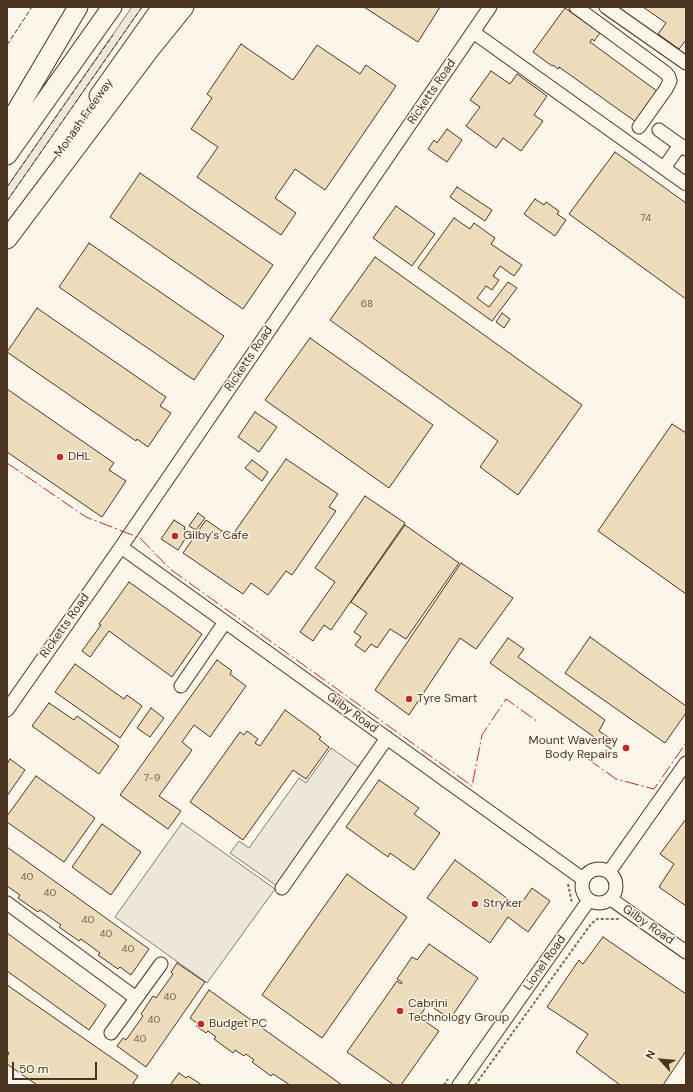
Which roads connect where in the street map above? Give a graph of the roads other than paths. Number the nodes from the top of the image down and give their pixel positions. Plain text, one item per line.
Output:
1 (78, 7) edge
2 (112, 7) edge
3 (162, 7) edge
4 (184, 7) edge
5 (490, 7) edge
6 (576, 7) edge
7 (606, 7) edge
8 (473, 32) junction
9 (686, 63) edge
10 (7, 127) edge
11 (639, 127) dead end
12 (659, 130) dead end
13 (683, 147) edge
14 (7, 155) edge
15 (664, 168) junction
16 (686, 184) edge
17 (7, 229) edge
18 (7, 239) edge
19 (121, 546) junction
20 (225, 622) junction
21 (181, 686) dead end
22 (7, 710) edge
23 (387, 738) junction
24 (686, 763) edge
25 (609, 872) junction
26 (583, 879) junction
27 (282, 888) dead end
28 (610, 899) junction
29 (589, 900) junction
30 (7, 903) edge
31 (686, 952) edge
32 (161, 964) dead end
33 (136, 998) junction
34 (111, 1032) dead end
35 (453, 1082) edge

1 - 10 highway
2 - 14 highway
3 - 17 highway, Monash Freeway
4 - 18 highway
5 - 8 street, Ricketts Road
6 - 11 street
7 - 9 street
8 - 15 street
8 - 19 street, Ricketts Road
12 - 13 street
13 - 15 street
15 - 16 street
19 - 20 street, Gilby Road
19 - 22 street, Ricketts Road
20 - 21 street
20 - 23 street, Gilby Road
23 - 26 street, Gilby Road
23 - 27 street
24 - 25 street
25 - 26 street
25 - 28 street
26 - 29 street
28 - 29 street
28 - 31 street, Gilby Road
29 - 35 street, Lionel Road
30 - 33 street
32 - 33 street
33 - 34 street

